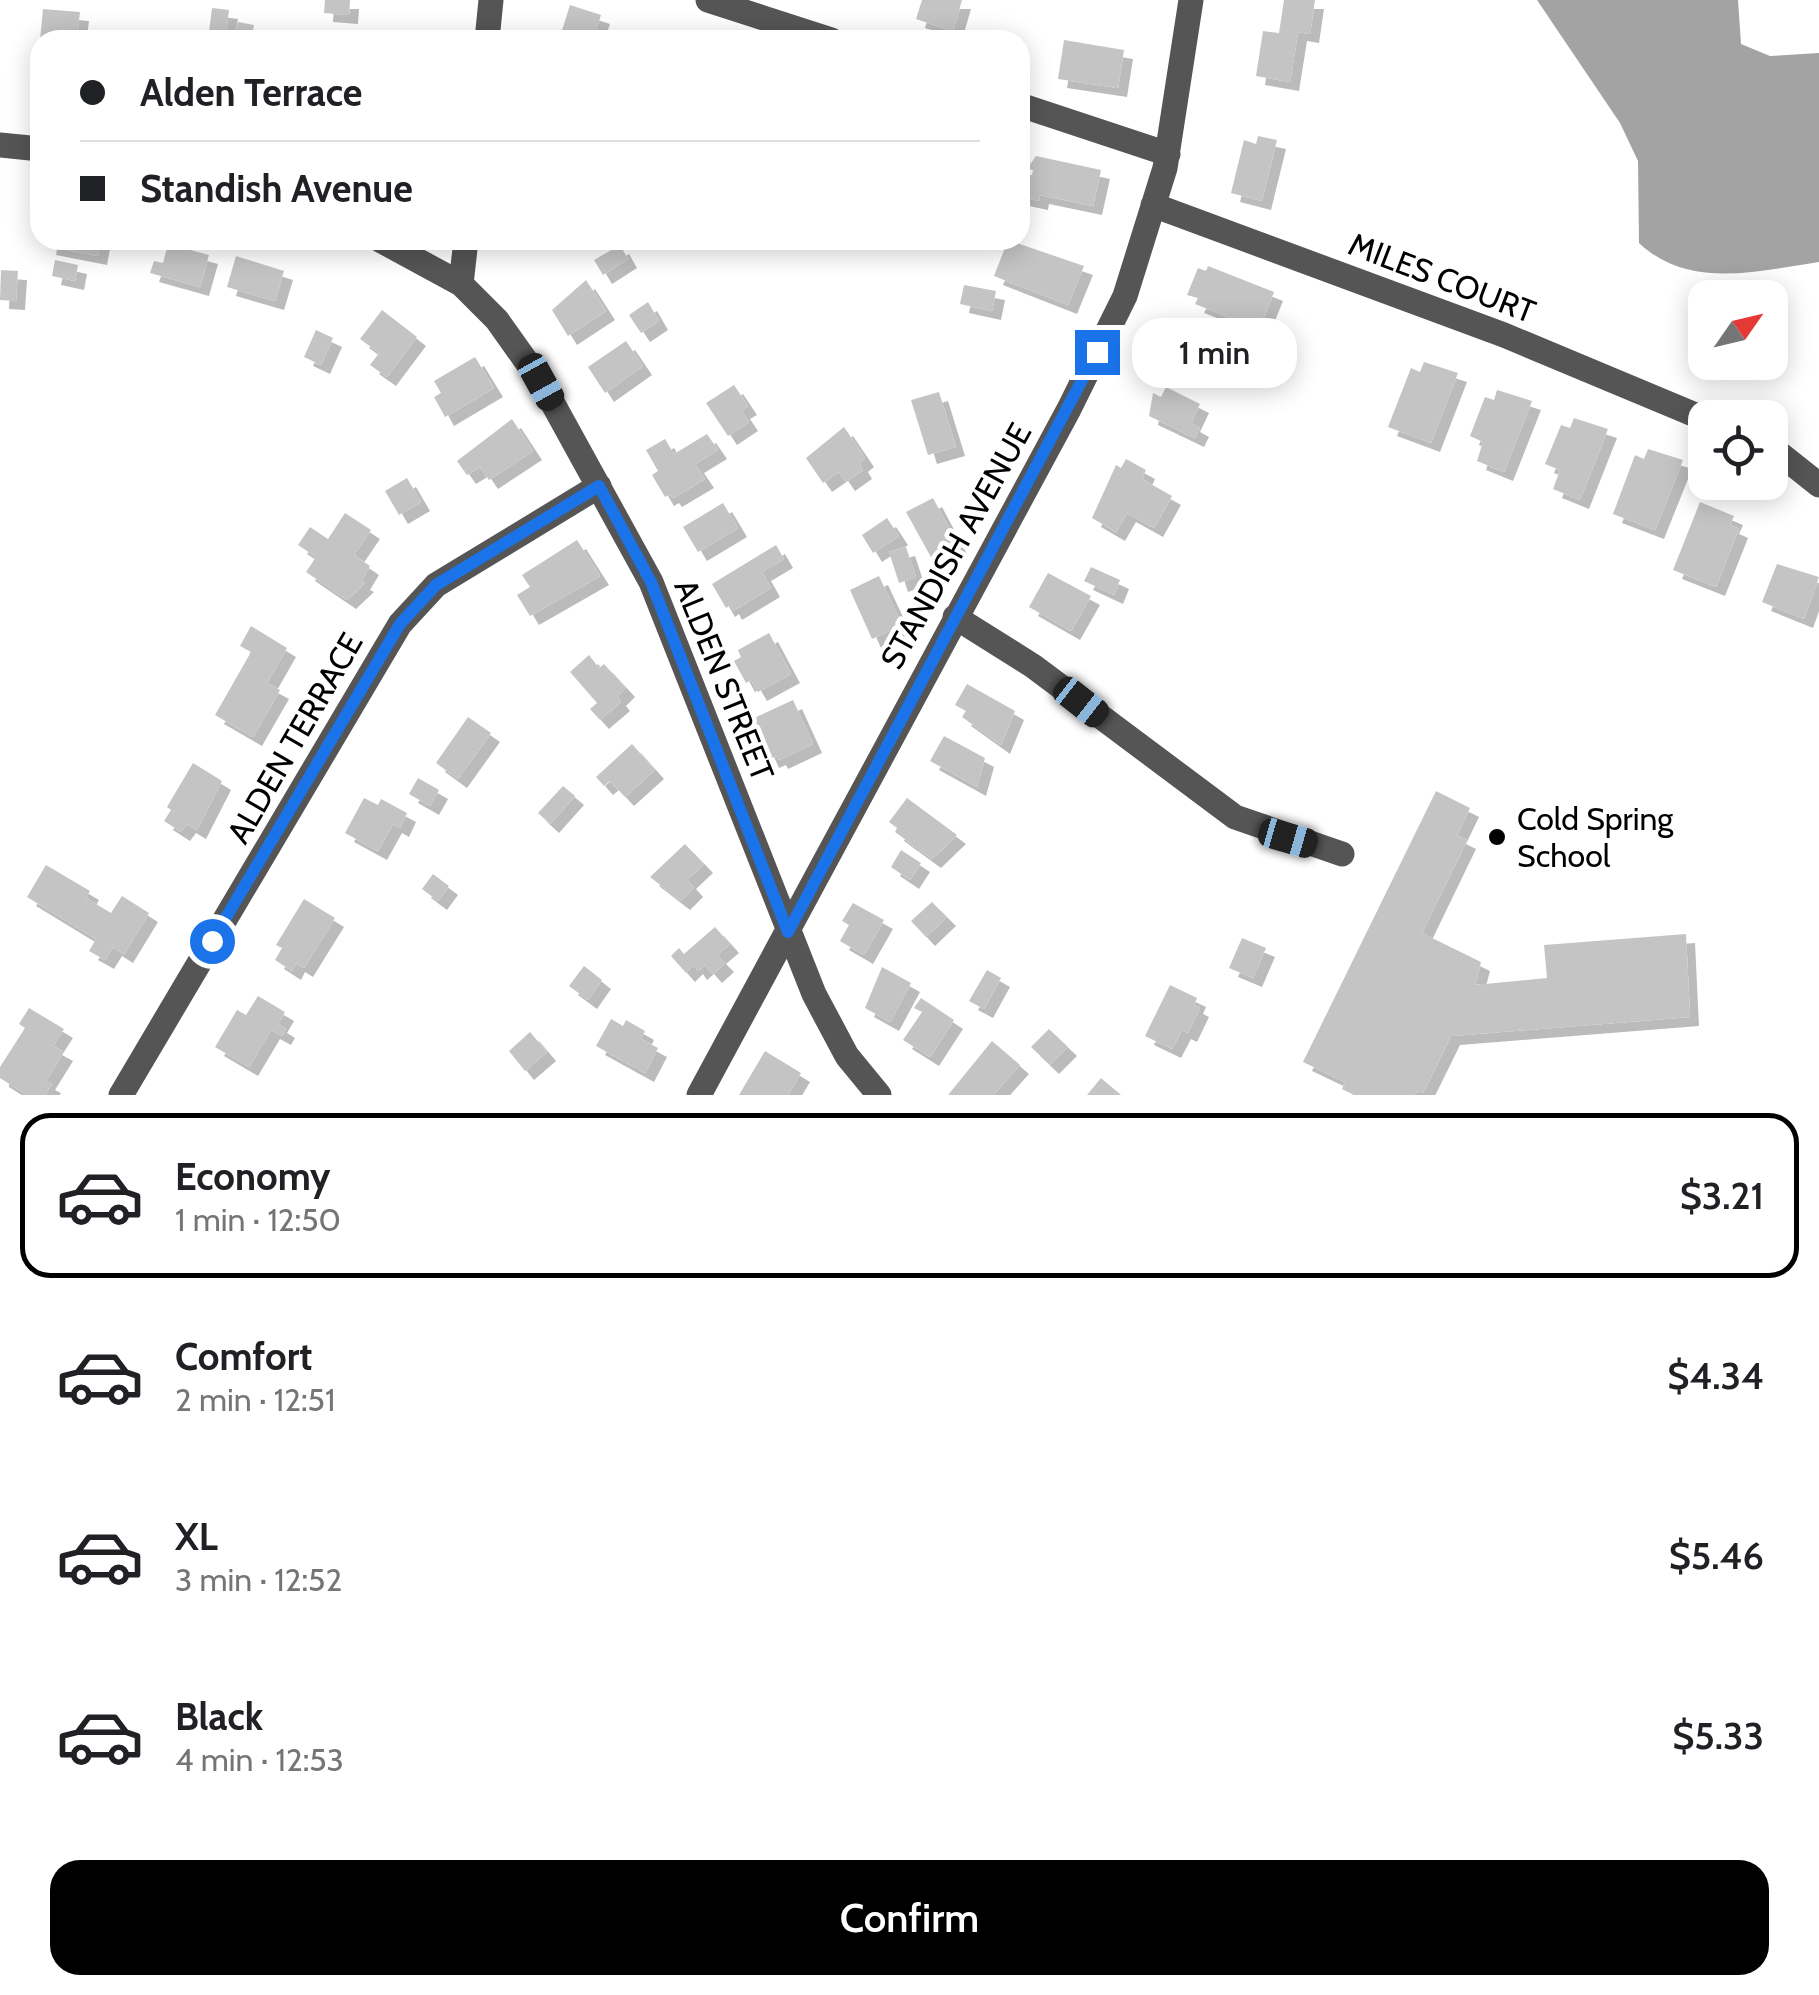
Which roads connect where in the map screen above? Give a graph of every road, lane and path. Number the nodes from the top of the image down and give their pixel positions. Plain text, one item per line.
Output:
1 (491, 0) edge
2 (708, 0) edge
3 (1191, 0) edge
4 (488, 30) edge
5 (801, 30) edge
6 (1030, 108) edge
7 (0, 145) edge
8 (30, 148) edge
9 (1168, 154) junction
10 (1154, 205) junction
11 (398, 250) edge
12 (465, 250) edge
13 (461, 284) junction
14 (1688, 412) edge
15 (1788, 460) edge
16 (1819, 485) edge
17 (599, 486) junction
18 (955, 617) junction
19 (1342, 854) dead end
20 (788, 932) junction
21 (121, 1095) edge
22 (699, 1095) edge
23 (880, 1095) edge

1 - 4 street
2 - 5 street
3 - 9 street, STANDISH AVENUE
6 - 9 street
7 - 8 street
9 - 10 street, STANDISH AVENUE
10 - 14 street, MILES COURT
10 - 18 street, STANDISH AVENUE
11 - 13 street, ALDEN STREET
12 - 13 street
13 - 17 street, ALDEN STREET
15 - 16 street
17 - 20 street, ALDEN STREET
17 - 21 street, ALDEN TERRACE
18 - 19 street
18 - 20 street, STANDISH AVENUE
20 - 22 street, STANDISH AVENUE
20 - 23 street, ALDEN STREET

